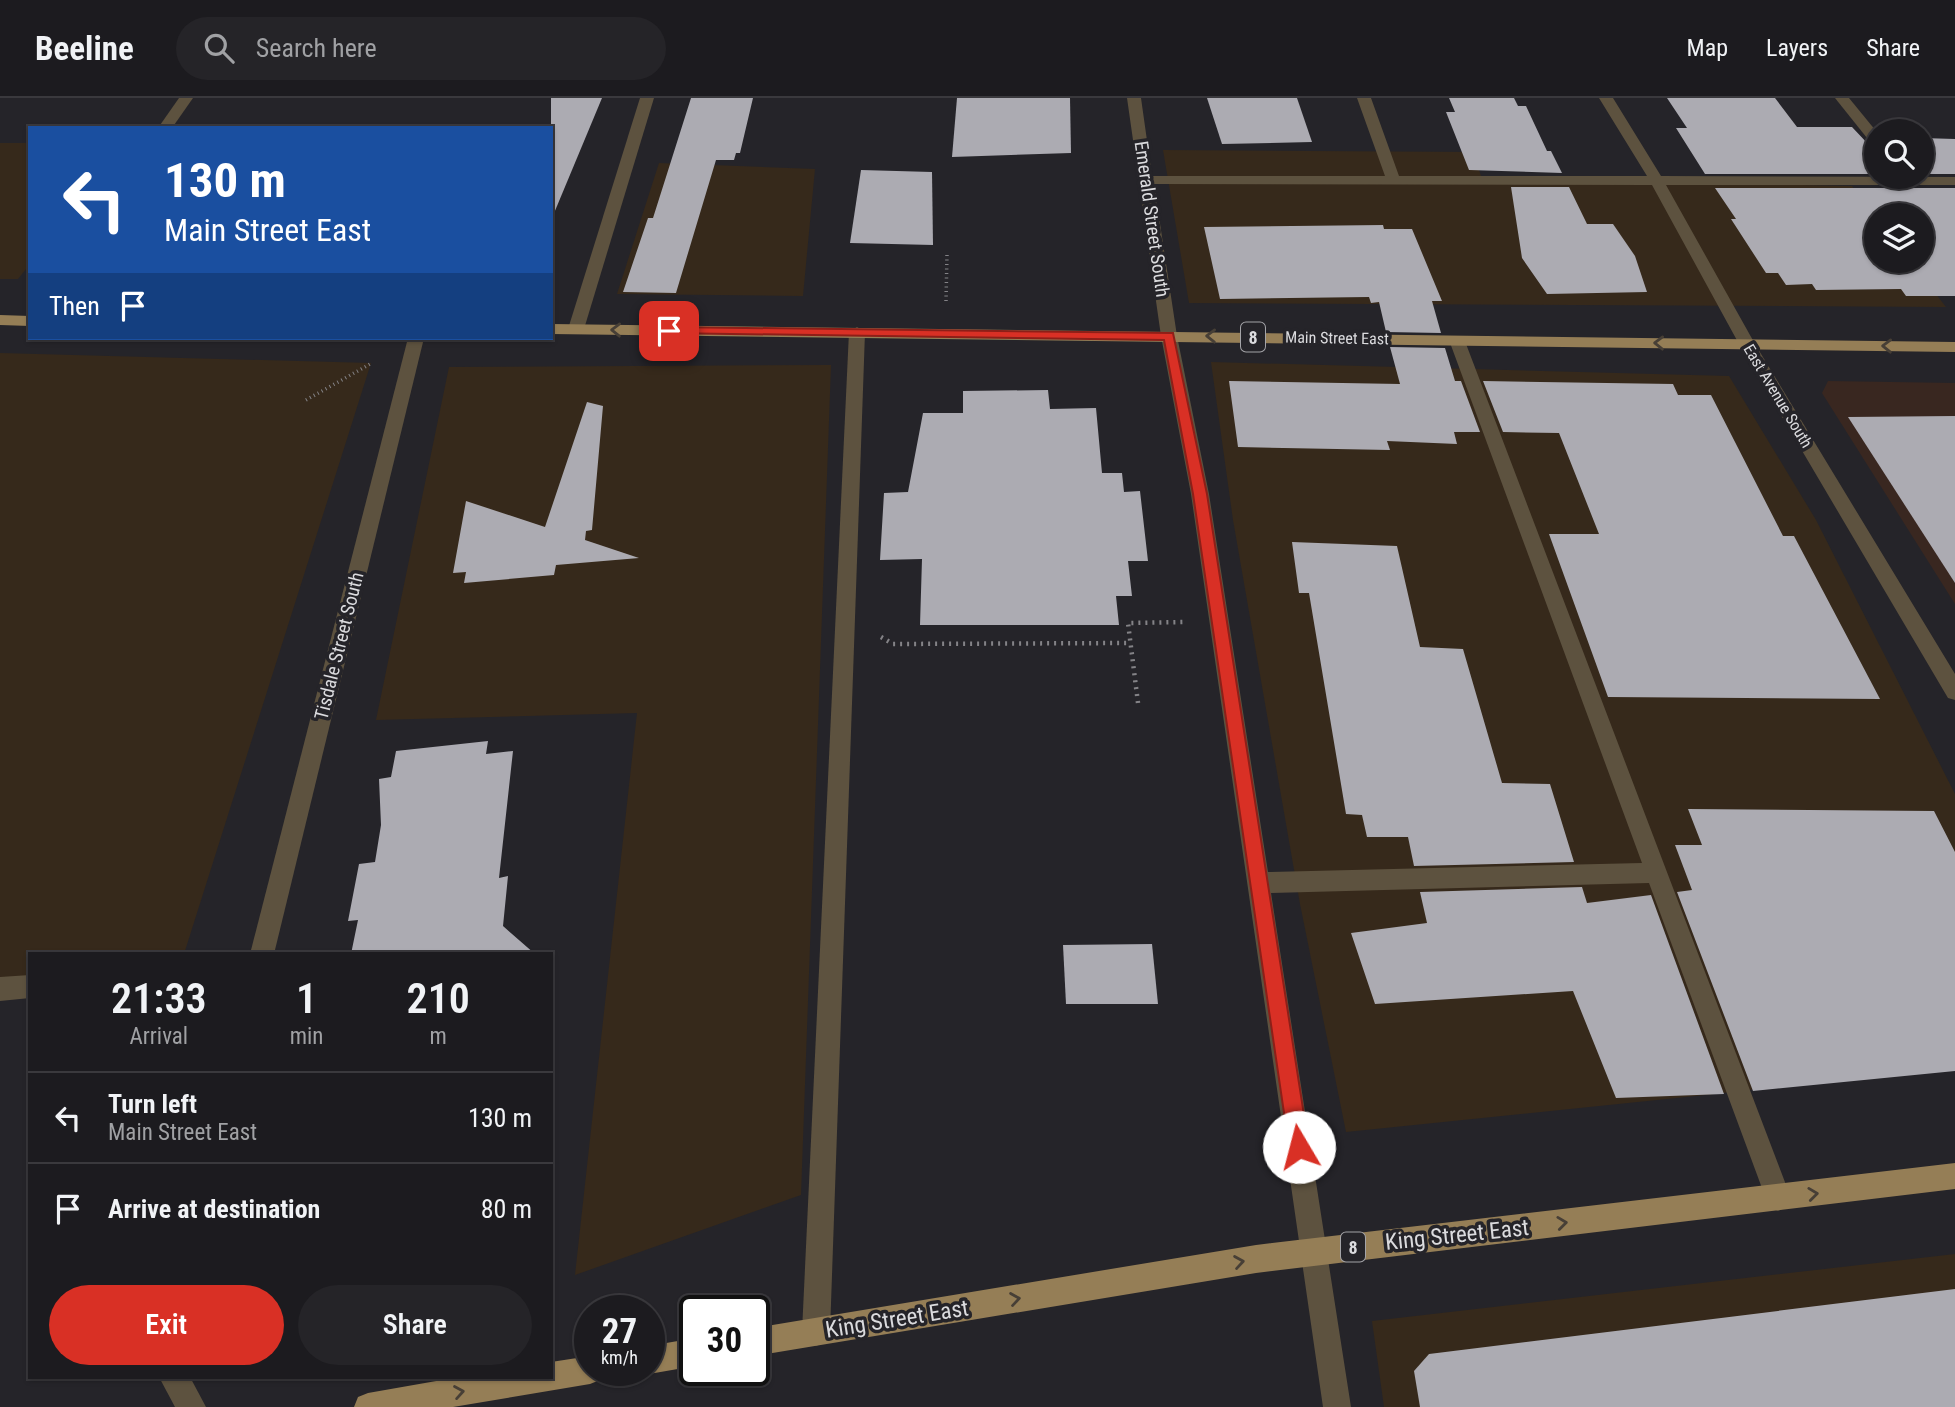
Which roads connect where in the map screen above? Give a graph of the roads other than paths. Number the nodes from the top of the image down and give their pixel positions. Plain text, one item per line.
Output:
1 (186, 98) edge
2 (647, 98) edge
3 (1134, 98) edge
4 (1364, 98) edge
5 (1606, 98) edge
6 (1842, 98) edge
7 (1864, 125) edge
8 (165, 126) edge
9 (1864, 179) edge
10 (1148, 180) junction
11 (1393, 180) junction
12 (1656, 180) junction
13 (1934, 180) edge
14 (1955, 181) edge
15 (28, 319) edge
16 (0, 320) edge
17 (553, 329) edge
18 (576, 330) junction
19 (857, 332) junction
20 (1169, 336) junction
21 (415, 340) edge
22 (1457, 340) junction
23 (1747, 344) junction
24 (1955, 347) edge
25 (1955, 692) edge
26 (1656, 873) junction
27 (1259, 883) junction
28 (262, 952) edge
29 (28, 986) edge
30 (0, 989) edge
31 (1955, 1177) edge
32 (1778, 1198) junction
33 (1316, 1252) junction
34 (816, 1332) junction
35 (770, 1339) edge
36 (574, 1372) edge
37 (553, 1376) edge
38 (174, 1379) edge
39 (533, 1379) edge
40 (192, 1407) edge
41 (368, 1407) edge
42 (1337, 1407) edge

1 - 8 street
2 - 18 street
3 - 10 street, Emerald Street South
4 - 11 street
5 - 12 street, East Avenue South
6 - 7 street
9 - 12 street
10 - 11 street
10 - 20 street, Emerald Street South
11 - 12 street
12 - 23 street, East Avenue South
13 - 14 street
15 - 16 main road
17 - 18 main road, Main Street East / 8
19 -> 18 main road, Main Street East / 8
19 - 20 main road, Main Street East / 8
19 - 34 street
22 -> 20 main road, Main Street East / 8
20 - 27 street, Emerald Street South
21 - 28 street, Tisdale Street South
23 -> 22 main road, Main Street East / 8
22 - 26 street
24 -> 23 main road, Main Street East / 8
23 - 25 street, East Avenue South
26 - 27 street
26 - 32 street
27 - 33 street, Emerald Street South
29 - 30 street
32 -> 31 main road, King Street East / 8
33 -> 32 main road, King Street East / 8
34 -> 33 main road, King Street East / 8
33 - 42 street, Emerald Street South
34 - 35 main road, King Street East / 8
36 - 37 main road
38 - 40 street
41 -> 39 main road

